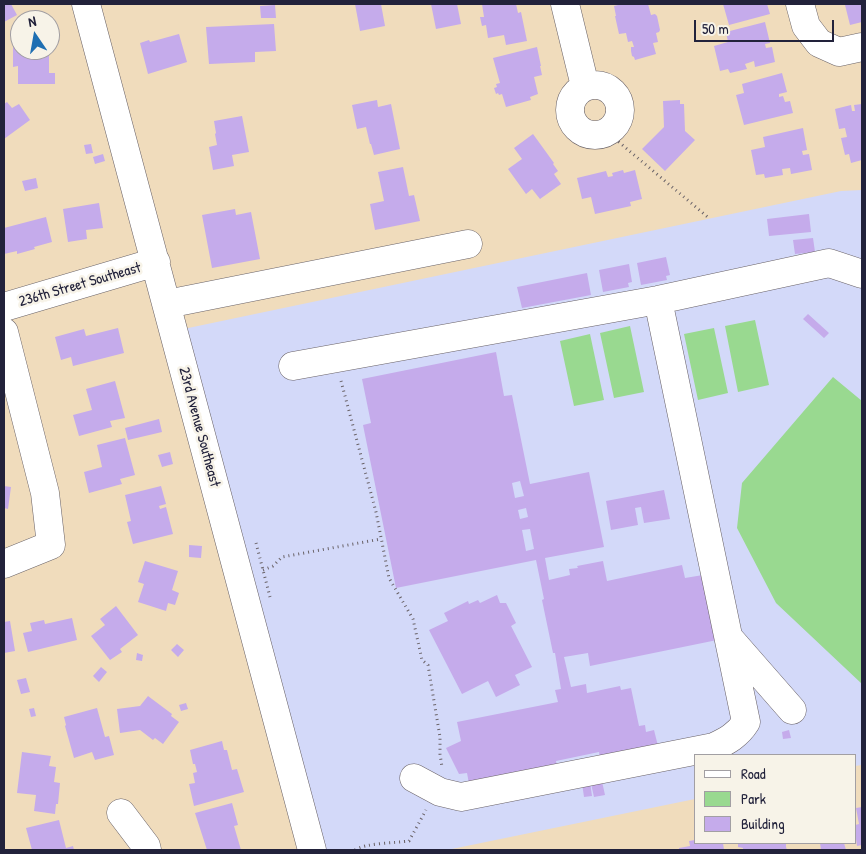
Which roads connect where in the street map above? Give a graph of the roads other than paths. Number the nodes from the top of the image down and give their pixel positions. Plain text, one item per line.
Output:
1 (86, 4) edge
2 (565, 4) edge
3 (800, 4) edge
4 (862, 47) edge
5 (585, 86) junction
6 (468, 244) dead end
7 (156, 262) junction
8 (862, 274) edge
9 (658, 300) junction
10 (167, 304) junction
11 (4, 307) edge
12 (4, 332) edge
13 (293, 366) dead end
14 (4, 564) edge
15 (728, 637) junction
16 (792, 710) dead end
17 (414, 778) dead end
18 (121, 813) dead end
19 (147, 850) edge
20 (312, 850) edge

1 - 7 street, 23rd Avenue Southeast
2 - 5 street
3 - 4 street
5 - 5 street
6 - 10 street
7 - 10 street, 23rd Avenue Southeast
7 - 11 street, 236th Street Southeast
8 - 9 street
9 - 13 street
9 - 15 street
10 - 20 street, 23rd Avenue Southeast
12 - 14 street
15 - 16 street
15 - 17 street
18 - 19 street

